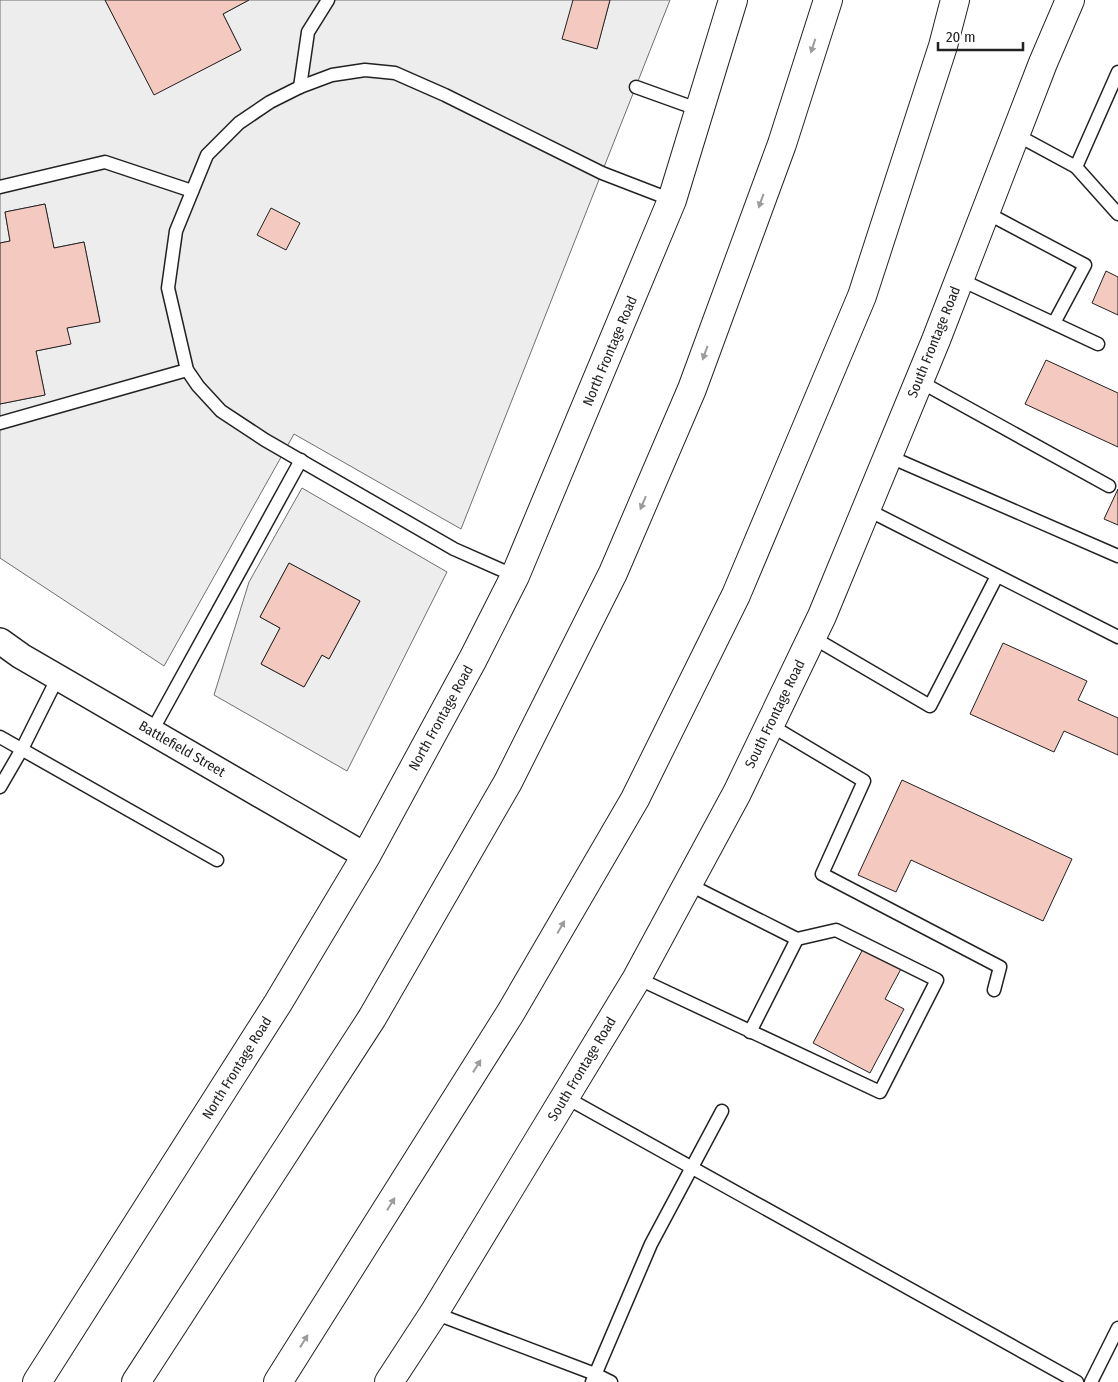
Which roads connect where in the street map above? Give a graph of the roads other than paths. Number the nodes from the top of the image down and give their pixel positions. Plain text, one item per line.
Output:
1 (328, 0) edge
2 (733, 0) edge
3 (828, 0) edge
4 (955, 0) edge
5 (1070, 0) edge
6 (1118, 72) edge
7 (636, 86) dead end
8 (300, 87) junction
9 (700, 110) junction
10 (1015, 134) junction
11 (1076, 167) junction
12 (0, 187) edge
13 (192, 190) junction
14 (672, 200) junction
15 (985, 212) junction
16 (1118, 214) edge
17 (959, 279) junction
18 (1054, 323) junction
19 (1098, 344) dead end
20 (187, 370) junction
21 (919, 381) junction
22 (0, 423) edge
23 (888, 456) junction
24 (301, 460) junction
25 (1109, 486) dead end
26 (866, 509) junction
27 (1118, 556) edge
28 (515, 576) junction
29 (997, 576) junction
30 (812, 637) junction
31 (1118, 637) edge
32 (0, 641) edge
33 (58, 677) junction
34 (770, 725) junction
35 (152, 731) junction
36 (0, 736) edge
37 (22, 749) junction
38 (0, 787) edge
39 (366, 856) junction
40 (217, 860) dead end
41 (688, 884) junction
42 (797, 939) junction
43 (637, 978) junction
44 (994, 990) dead end
45 (750, 1032) junction
46 (565, 1097) junction
47 (722, 1111) dead end
48 (691, 1167) junction
49 (434, 1313) junction
50 (1118, 1328) edge
51 (594, 1378) edge
52 (37, 1382) edge
53 (136, 1382) edge
54 (278, 1382) edge
55 (389, 1382) edge
56 (611, 1382) edge
57 (1076, 1382) edge
58 (1091, 1382) edge

1 - 8 lane
2 - 9 main road, North Frontage Road
3 -> 53 main road
54 -> 4 main road
5 - 10 main road, South Frontage Road
6 - 11 lane
7 - 9 lane
8 - 13 lane
8 - 14 lane
9 - 14 main road, North Frontage Road
10 - 11 lane
10 - 15 main road, South Frontage Road
11 - 16 lane
12 - 13 lane
13 - 20 lane
14 - 28 main road, North Frontage Road
15 - 17 main road, South Frontage Road
15 - 18 lane
17 - 18 lane
17 - 21 main road, South Frontage Road
18 - 19 lane
20 - 22 lane
20 - 24 lane
21 - 23 main road, South Frontage Road
21 - 25 lane
23 - 26 main road, South Frontage Road
23 - 27 lane
24 - 28 lane
24 - 35 lane
26 - 29 lane
26 - 30 main road, South Frontage Road
28 - 39 main road, North Frontage Road
29 - 30 lane
29 - 31 lane
30 - 34 main road, South Frontage Road
32 - 33 street, Battlefield Street
33 - 35 street, Battlefield Street
33 - 37 lane
34 - 41 main road, South Frontage Road
34 - 44 lane
35 - 39 street, Battlefield Street
36 - 37 lane
37 - 38 lane
37 - 40 lane
39 - 52 main road, North Frontage Road
41 - 42 lane
41 - 43 main road, South Frontage Road
42 - 45 lane
42 - 45 lane
43 - 45 lane
43 - 46 main road, South Frontage Road
46 - 48 lane
46 - 49 main road, South Frontage Road
47 - 48 lane
48 - 51 lane
48 - 57 lane
49 - 51 lane
49 - 55 main road, South Frontage Road
50 - 58 lane
51 - 56 lane

